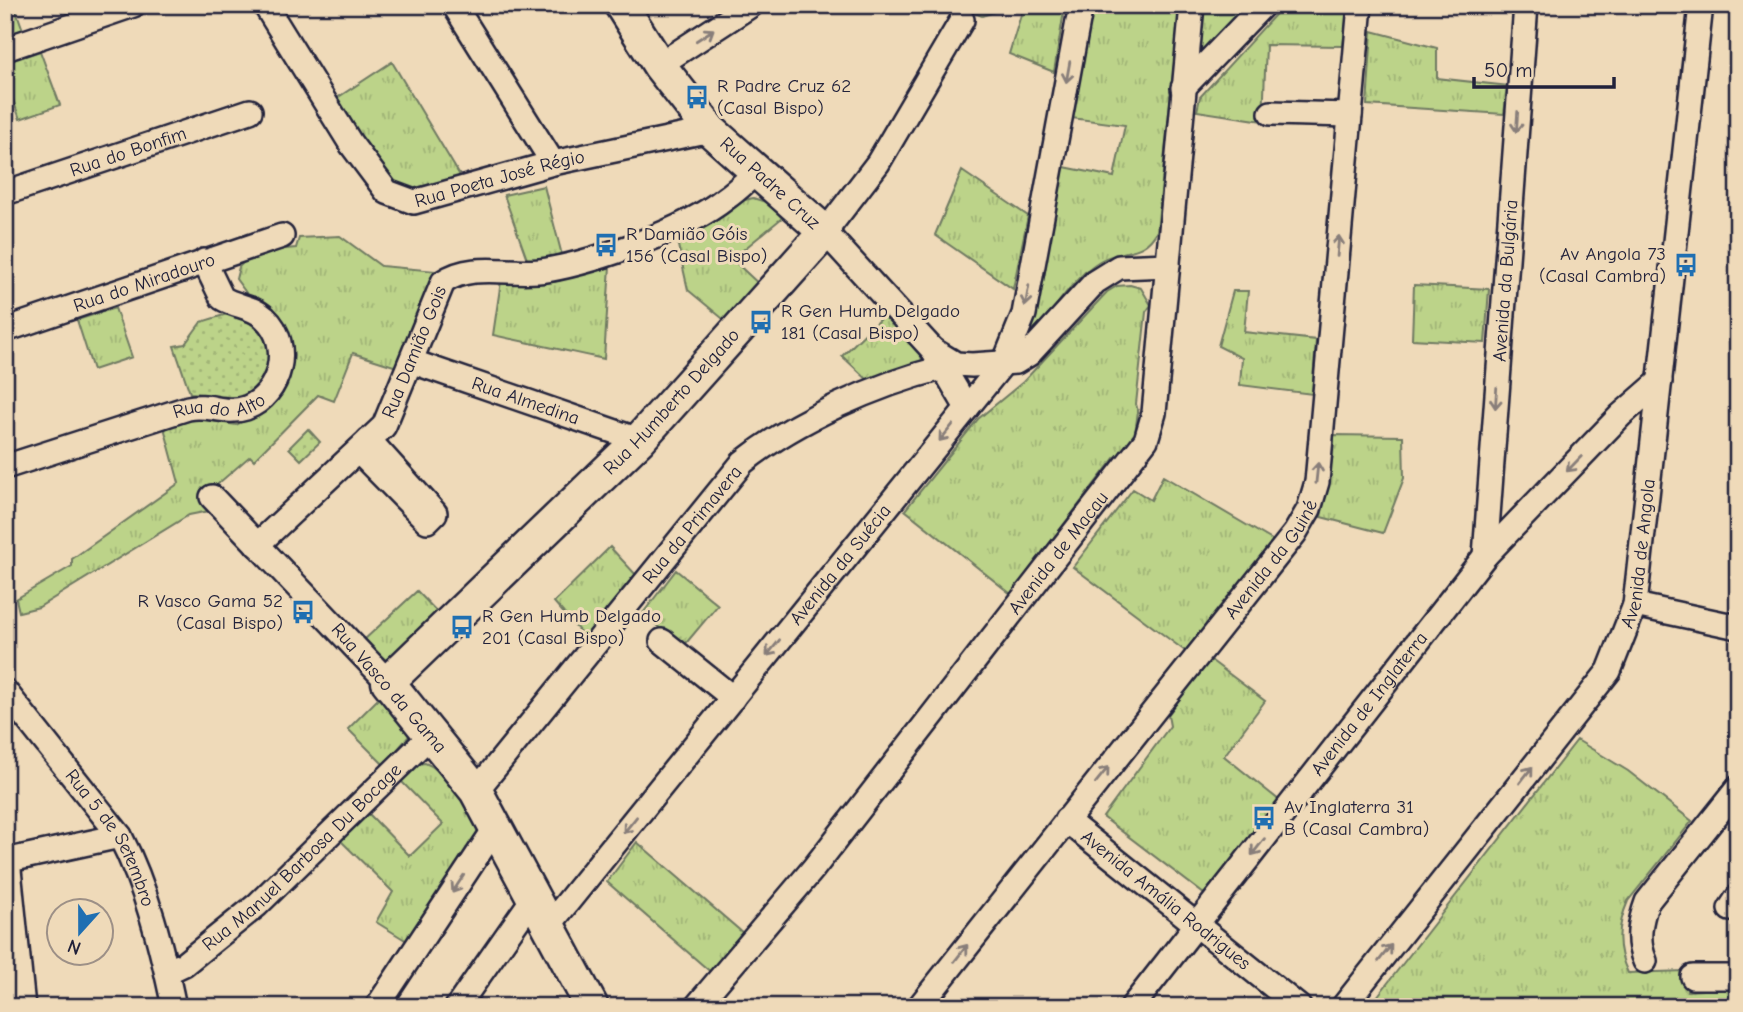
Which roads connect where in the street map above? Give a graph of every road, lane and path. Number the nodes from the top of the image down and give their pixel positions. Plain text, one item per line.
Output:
1 (133, 5) edge
2 (265, 5) edge
3 (454, 5) edge
4 (621, 5) edge
5 (751, 5) edge
6 (1081, 5) edge
7 (1192, 5) edge
8 (1263, 5) edge
9 (1360, 5) edge
10 (1525, 5) edge
11 (1700, 5) edge
12 (962, 20) dead end
13 (5, 49) edge
14 (659, 65) junction
15 (1183, 88) junction
16 (250, 111) dead end
17 (1271, 113) dead end
18 (1350, 115) junction
19 (710, 130) junction
20 (553, 163) junction
21 (759, 170) junction
22 (5, 193) edge
23 (825, 233) junction
24 (282, 236) dead end
25 (204, 261) junction
26 (1168, 265) junction
27 (5, 330) edge
28 (937, 359) junction
29 (1005, 361) junction
30 (413, 362) junction
31 (1660, 381) junction
32 (967, 408) junction
33 (1621, 415) junction
34 (639, 440) junction
35 (1653, 441) junction
36 (5, 467) edge
37 (212, 497) dead end
38 (257, 545) junction
39 (1485, 556) junction
40 (1635, 605) junction
41 (1738, 627) edge
42 (662, 640) dead end
43 (387, 682) junction
44 (5, 691) edge
45 (733, 698) junction
46 (432, 734) junction
47 (476, 791) junction
48 (1733, 800) edge
49 (1066, 820) junction
50 (496, 827) junction
51 (120, 836) junction
52 (7, 860) edge
53 (534, 897) junction
54 (550, 924) junction
55 (1197, 925) junction
56 (1645, 961) dead end
57 (167, 972) junction
58 (1738, 977) edge
59 (1693, 978) dead end
60 (23, 1007) edge
61 (174, 1007) edge
62 (377, 1007) edge
63 (457, 1007) edge
64 (592, 1007) edge
65 (696, 1007) edge
66 (919, 1007) edge
67 (1132, 1007) edge
68 (1299, 1007) edge
69 (1343, 1007) edge

1 - 13 street
2 - 20 street, Rua Poeta José Régio
3 - 20 street
4 - 14 street, Rua Padre Cruz
14 -> 5 street
6 -> 29 street
7 - 15 street, Avenida de Macau
8 - 15 street
9 - 18 street, Avenida da Guiné
10 -> 39 street, Avenida da Bulgária
11 - 31 street, Avenida de Angola
12 - 23 street, Rua Humberto Delgado
14 - 19 street, Rua Padre Cruz
15 - 26 street, Avenida de Macau
16 - 22 street, Rua do Bonfim
17 - 18 street
49 -> 18 street, Avenida da Guiné
19 - 20 street, Rua Poeta José Régio
19 - 21 street, Rua Padre Cruz
21 - 23 street, Rua Padre Cruz
21 - 30 street, Rua Damião Gois
23 - 28 street, Rua Padre Cruz
23 - 34 street, Rua Humberto Delgado
24 - 25 street, Rua do Miradouro
25 - 27 street, Rua do Miradouro
25 - 36 street, Rua do Alto
26 - 29 street, Avenida da Suécia
26 - 65 street, Avenida de Macau
28 - 29 street
28 - 32 street
28 - 47 street, Rua da Primavera
29 - 32 street, Avenida da Suécia
30 - 34 street, Rua Almedina
30 - 38 street, Rua Damião Gois
31 - 33 street, Avenida de Inglaterra
31 - 35 street, Avenida de Angola
32 -> 45 street, Avenida da Suécia
33 - 35 street
33 -> 39 street, Avenida de Inglaterra
34 - 43 street, Rua Humberto Delgado
35 - 40 street, Avenida de Angola
37 - 38 street, Rua Vasco da Gama
38 - 43 street, Rua Vasco da Gama
39 -> 55 street, Avenida de Inglaterra
40 - 41 street
69 -> 40 street, Avenida de Angola
42 - 45 street
43 - 46 street, Rua Vasco da Gama
44 - 51 street, Rua 5 de Setembro
45 -> 54 street, Avenida da Suécia
46 - 47 street, Rua Vasco da Gama
46 - 57 street, Rua Manuel Barbosa Du Bocage
47 - 50 street, Rua Vasco da Gama
48 - 56 street
49 - 55 street, Avenida Amália Rodrigues
66 -> 49 street, Avenida da Guiné
50 - 53 street, Rua Vasco da Gama
50 -> 62 street
51 - 52 street
51 - 57 street, Rua 5 de Setembro
52 - 60 street
53 - 54 street, Rua Vasco da Gama
53 - 63 street
54 - 64 street, Rua Vasco da Gama
55 - 67 street, Avenida de Inglaterra
55 - 68 street, Avenida Amália Rodrigues
57 - 61 street, Rua 5 de Setembro
58 - 59 street

